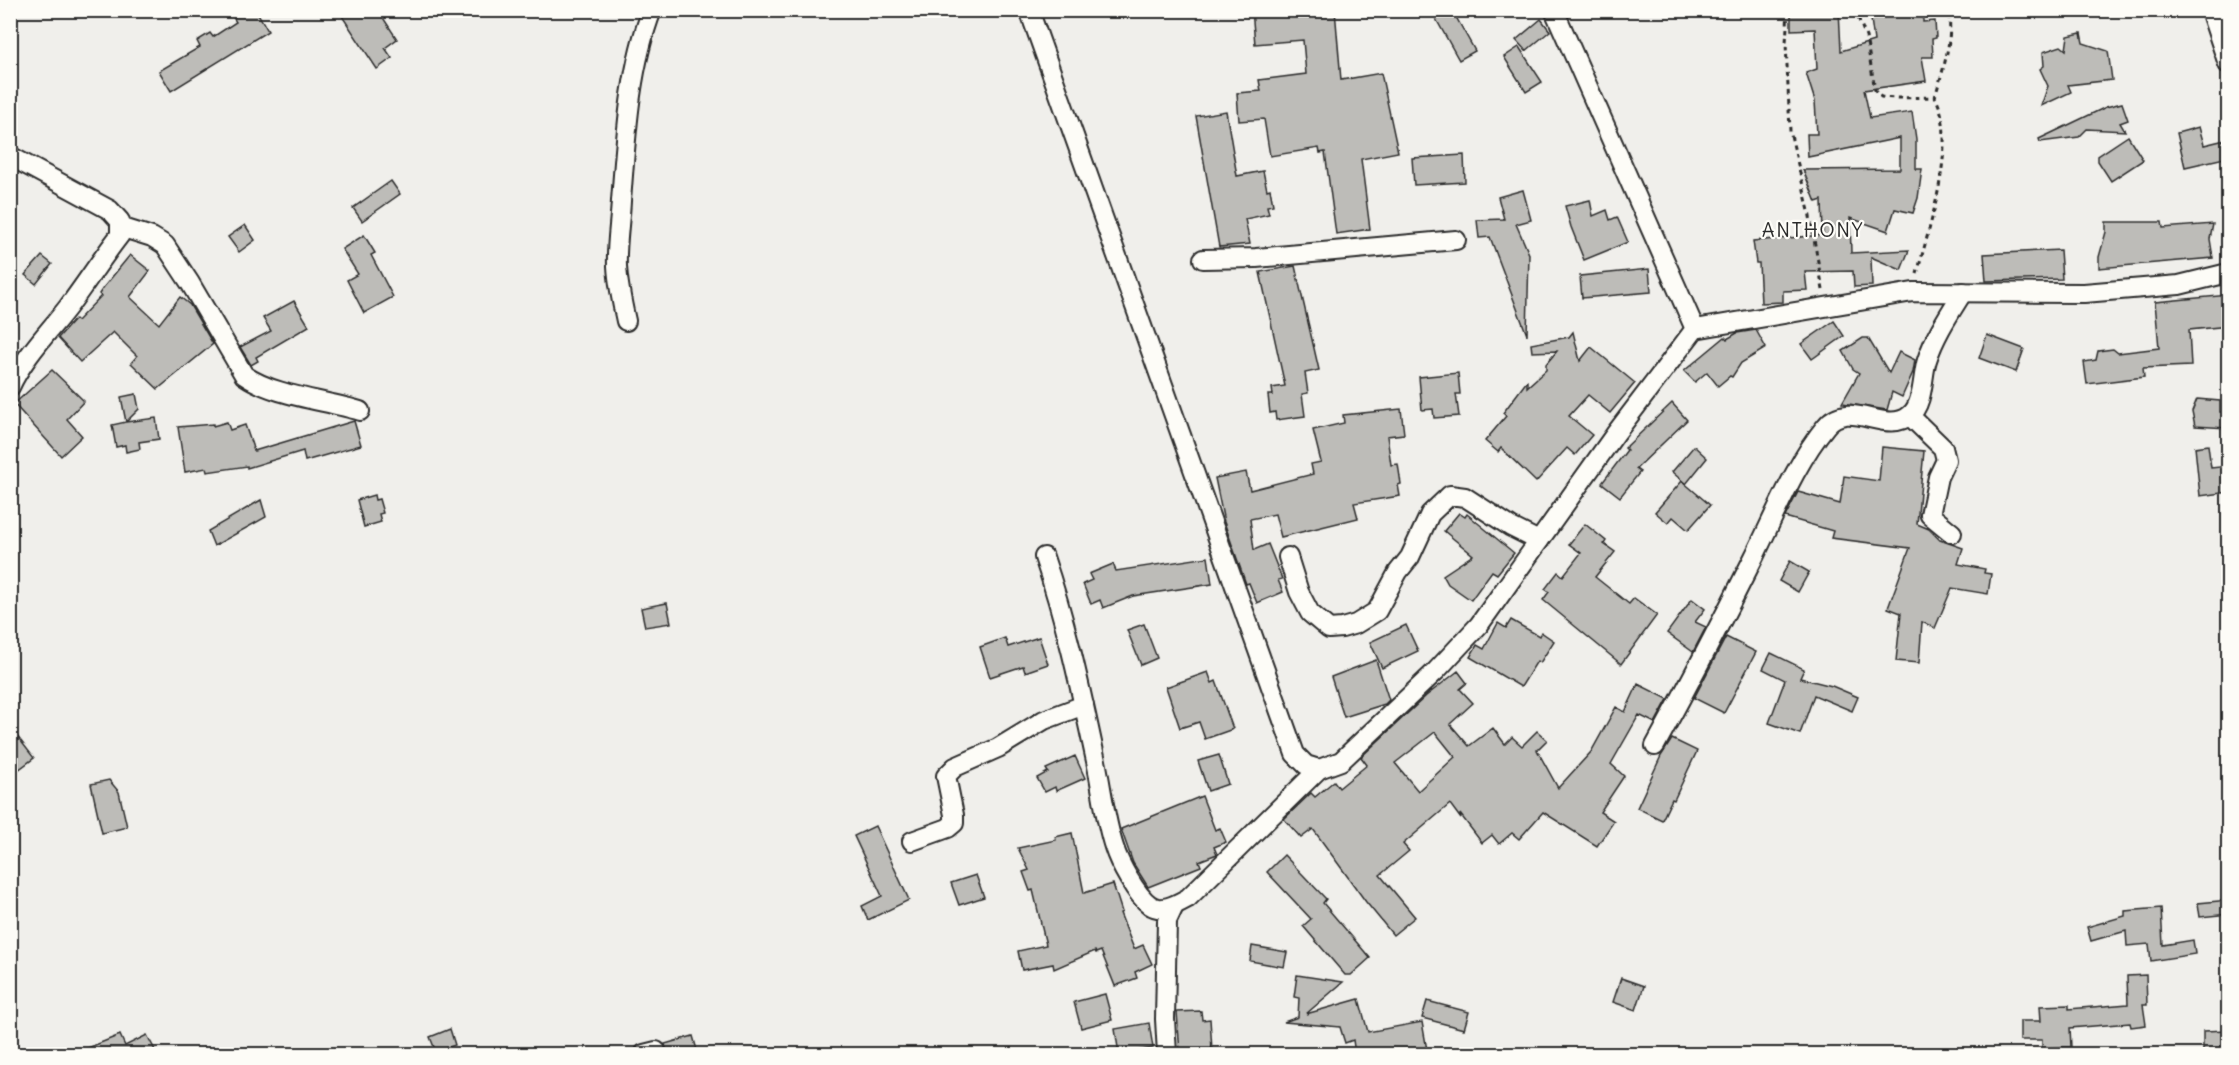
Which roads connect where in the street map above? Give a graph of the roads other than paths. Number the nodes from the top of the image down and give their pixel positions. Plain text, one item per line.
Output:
1 (652, 10) edge
2 (1029, 10) edge
3 (1554, 10) edge
4 (2210, 10) edge
5 (2229, 64) edge
6 (10, 156) edge
7 (120, 227) junction
8 (1456, 240) dead end
9 (1203, 259) dead end
10 (2229, 273) edge
11 (1963, 292) junction
12 (626, 321) dead end
13 (1695, 329) junction
14 (10, 387) edge
15 (360, 411) dead end
16 (1910, 416) junction
17 (1952, 532) dead end
18 (1539, 541) junction
19 (1044, 557) dead end
20 (1288, 557) dead end
21 (1084, 705) junction
22 (1655, 746) dead end
23 (1318, 770) junction
24 (912, 841) dead end
25 (1174, 906) junction
26 (1167, 1054) edge

1 - 12 street
2 - 23 street
3 - 13 street
4 - 5 street
6 - 7 street
7 - 14 street
7 - 15 street
8 - 9 street
10 - 11 street
11 - 13 street
11 - 16 street
13 - 18 street
16 - 17 street
16 - 22 street
18 - 20 street
18 - 23 street
19 - 21 street
21 - 24 street
21 - 25 street
23 - 25 street
25 - 26 street

